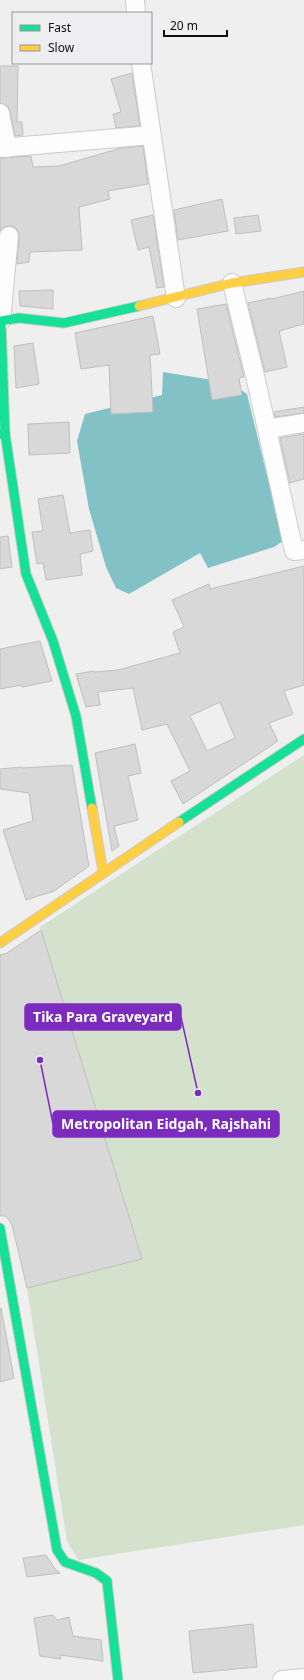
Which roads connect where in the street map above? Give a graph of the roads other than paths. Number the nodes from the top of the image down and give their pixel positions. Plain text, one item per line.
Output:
1 (135, 0) edge
2 (136, 12) edge
3 (141, 64) edge
4 (0, 113) edge
5 (152, 135) junction
6 (3, 148) edge
7 (9, 236) dead end
8 (304, 272) edge
9 (232, 283) junction
10 (176, 298) junction
11 (1, 322) edge
12 (304, 423) edge
13 (267, 429) junction
14 (3, 434) edge
15 (304, 550) edge
16 (304, 739) edge
17 (103, 872) junction
18 (0, 943) edge
19 (0, 1228) edge
20 (304, 1678) edge
21 (118, 1680) edge
22 (282, 1680) edge

1 - 2 street
3 - 5 street
4 - 6 street
5 - 6 street
5 - 10 street
7 - 11 street
8 - 9 street
9 - 10 street
9 - 13 street
10 - 11 street
11 - 14 street
12 - 13 street
13 - 15 street
14 - 17 street
16 - 17 street
17 - 18 street
19 - 21 street
20 - 22 street

